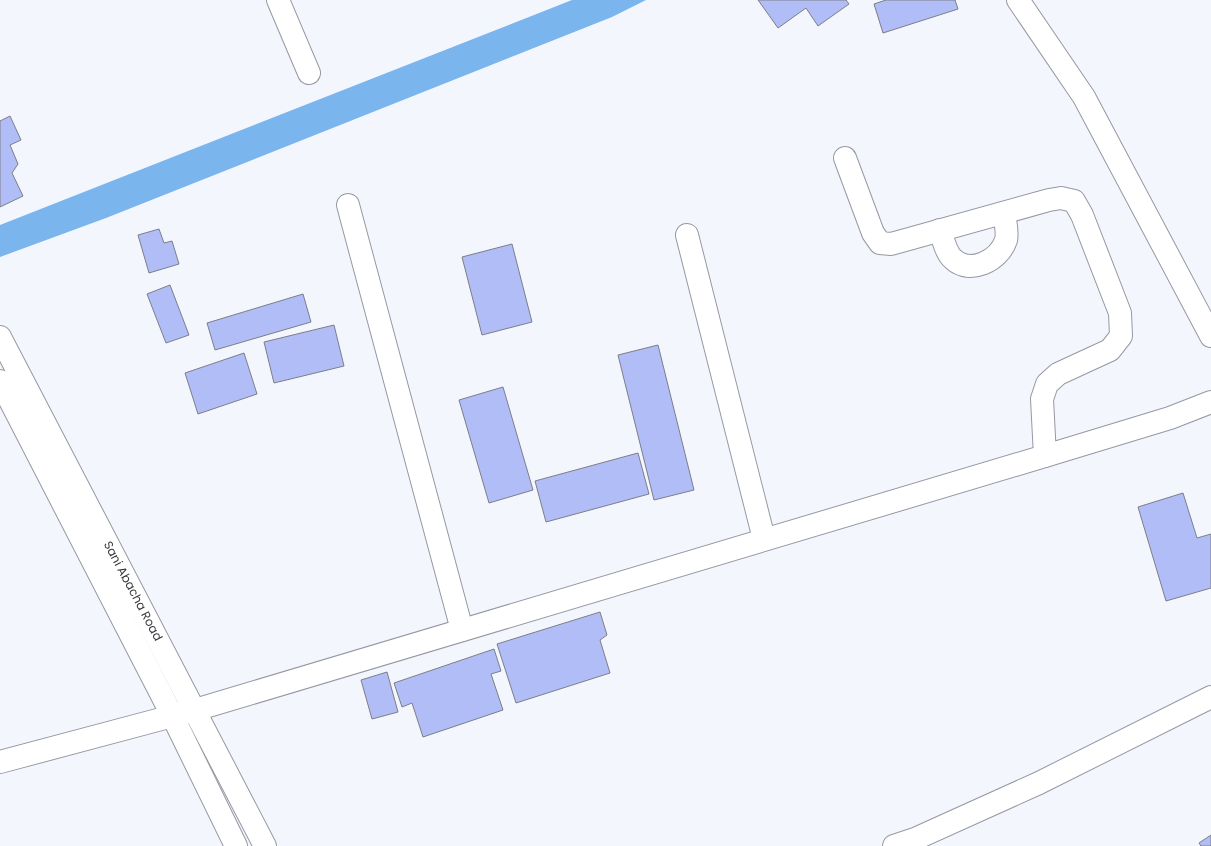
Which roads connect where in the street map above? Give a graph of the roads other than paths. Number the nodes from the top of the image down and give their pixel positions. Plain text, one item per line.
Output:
1 (278, 0) edge
2 (1018, 0) edge
3 (309, 73) dead end
4 (846, 158) dead end
5 (348, 205) dead end
6 (1004, 213) junction
7 (940, 230) junction
8 (687, 235) dead end
9 (1211, 336) edge
10 (0, 337) edge
11 (0, 381) edge
12 (1211, 402) edge
13 (1045, 456) junction
14 (764, 540) junction
15 (462, 630) junction
16 (1211, 697) edge
17 (195, 710) junction
18 (173, 717) junction
19 (0, 762) edge
20 (236, 846) edge
21 (265, 846) edge
22 (894, 846) edge

1 - 3 street
2 - 9 street
4 - 7 street
5 - 15 street
6 - 7 street
6 - 7 street
6 - 13 street
8 - 14 street
10 - 17 street, Sani Abacha Road
11 - 18 street, Sani Abacha Road
12 - 13 street
13 - 14 street
14 - 15 street
15 - 17 street
16 - 22 street
17 - 18 street
17 - 21 street, Sani Abacha Road
18 - 19 street
18 - 20 street, Sani Abacha Road

